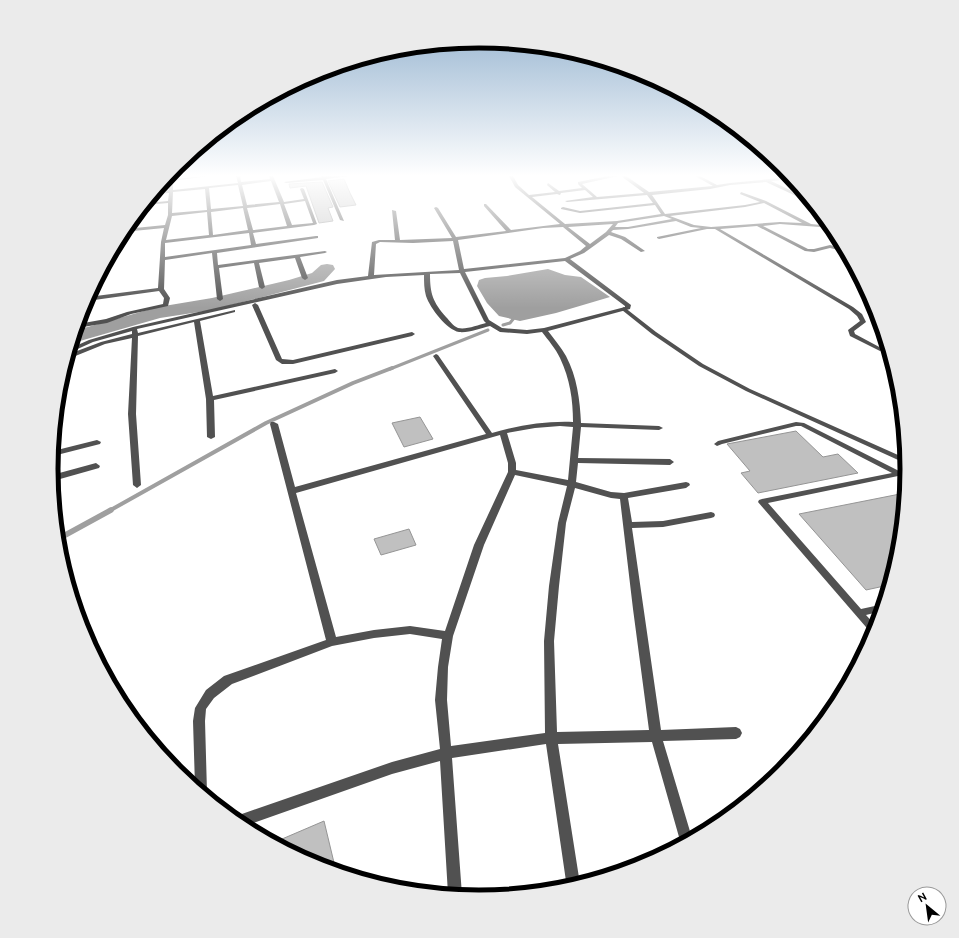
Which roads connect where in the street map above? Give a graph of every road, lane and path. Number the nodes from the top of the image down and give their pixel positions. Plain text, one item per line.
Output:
1 (169, 220) edge
2 (210, 220) edge
3 (248, 220) edge
4 (288, 220) edge
5 (314, 220) edge
6 (395, 220) edge
7 (443, 220) edge
8 (499, 220) edge
9 (557, 220) edge
10 (632, 220) edge
11 (676, 220) joint
12 (801, 220) edge
13 (617, 222) junction
14 (757, 224) junction
15 (168, 226) junction
16 (566, 226) junction
17 (810, 226) junction
18 (290, 227) junction
19 (824, 227) edge
20 (707, 228) junction
21 (717, 229) junction
22 (133, 230) edge
23 (509, 231) junction
24 (610, 231) junction
25 (250, 232) junction
26 (211, 236) junction
27 (316, 237) dead end
28 (658, 238) dead end
29 (455, 239) junction
30 (398, 241) junction
31 (163, 242) junction
32 (254, 246) junction
33 (590, 247) junction
34 (838, 249) edge
35 (643, 251) dead end
36 (214, 252) junction
37 (325, 252) dead end
38 (296, 256) junction
39 (162, 259) junction
40 (566, 259) junction
41 (256, 262) junction
42 (216, 268) junction
43 (462, 271) junction
44 (427, 273) junction
45 (371, 276) junction
46 (305, 278) dead end
47 (325, 284) junction
48 (262, 287) dead end
49 (161, 289) junction
50 (95, 298) edge
51 (220, 299) dead end
52 (256, 305) junction
53 (624, 309) junction
54 (197, 320) junction
55 (490, 324) junction
56 (85, 325) edge
57 (544, 330) junction
58 (135, 331) junction
59 (412, 334) dead end
60 (77, 347) edge
61 (880, 349) dead end
62 (75, 354) edge
63 (436, 356) dead end
64 (335, 370) dead end
65 (210, 399) junction
66 (274, 424) dead end
67 (577, 425) junction
68 (658, 428) dead end
69 (503, 432) junction
70 (491, 436) junction
71 (211, 437) dead end
72 (97, 442) dead end
73 (717, 444) dead end
74 (59, 452) edge
75 (900, 459) edge
76 (574, 460) junction
77 (670, 462) dead end
78 (96, 466) dead end
79 (512, 472) junction
80 (899, 474) joint
81 (58, 476) edge
82 (572, 484) junction
83 (137, 485) dead end
84 (686, 485) dead end
85 (292, 491) junction
86 (624, 496) junction
87 (712, 515) dead end
88 (628, 525) junction
89 (876, 610) edge
90 (860, 613) junction
91 (870, 625) edge
92 (448, 636) junction
93 (332, 642) junction
94 (736, 733) dead end
95 (656, 736) junction
96 (551, 738) junction
97 (446, 753) junction
98 (201, 785) edge
99 (247, 819) edge
100 (685, 837) edge
101 (572, 880) edge
102 (455, 889) edge

1 - 15 street
2 - 26 street
3 - 25 street
4 - 18 street
5 - 18 street
6 - 30 street
7 - 29 street
8 - 23 street
9 - 16 street
10 - 13 street
11 - 20 street
11 - 24 street
12 - 17 street
13 - 16 street
13 - 24 street
14 - 17 street
14 - 21 street
14 - 34 street
15 - 22 street
15 - 31 street
16 - 23 street
16 - 33 street
17 - 19 street
18 - 25 street
20 - 21 street
20 - 28 street
21 - 61 street
23 - 29 street
24 - 33 street
24 - 35 street
25 - 26 street
25 - 32 street
26 - 31 street
27 - 32 street
29 - 30 street
29 - 43 street
30 - 45 street
31 - 39 street
32 - 36 street
33 - 40 street
36 - 39 street
36 - 42 street
37 - 38 street
38 - 41 street
38 - 46 street
39 - 49 street
40 - 43 street
40 - 53 street
41 - 42 street
41 - 48 street
42 - 51 street
43 - 44 street
43 - 55 street
44 - 45 street
44 - 55 street
45 - 47 street
47 - 52 street
47 - 58 street
49 - 50 street
49 - 56 street
52 - 54 street
52 - 59 street
53 - 57 street
53 - 75 lane
54 - 58 street
54 - 65 street
55 - 57 street
57 - 67 street
58 - 60 street
58 - 62 street
58 - 83 street
63 - 70 street
64 - 65 street
65 - 71 street
66 - 85 street
67 - 68 street
67 - 69 street
67 - 76 street
69 - 70 street
69 - 79 street
70 - 85 street
72 - 74 street
73 - 80 lane
76 - 77 street
76 - 82 street
78 - 81 street
79 - 82 street
79 - 92 street
80 - 90 lane
82 - 86 street
82 - 96 street
84 - 86 street
85 - 93 street
86 - 88 street
87 - 88 street
88 - 95 street
89 - 90 lane
90 - 91 lane
92 - 93 street
92 - 97 street
93 - 98 street
94 - 95 street
95 - 96 street
95 - 100 street
96 - 97 street
96 - 101 street
97 - 99 street
97 - 102 street

